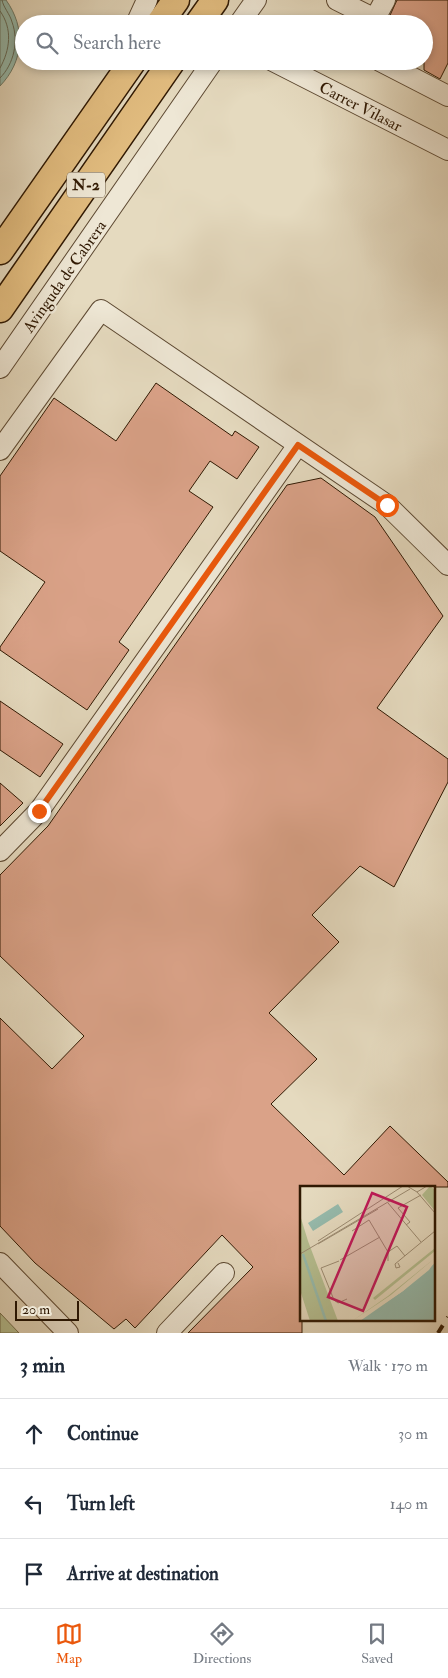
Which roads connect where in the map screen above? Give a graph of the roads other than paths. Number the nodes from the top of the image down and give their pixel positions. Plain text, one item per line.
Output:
1 (147, 0) edge
2 (176, 0) edge
3 (215, 0) edge
4 (256, 0) edge
5 (337, 0) edge
6 (385, 0) edge
7 (140, 15) edge
8 (165, 15) edge
9 (204, 15) edge
10 (245, 15) edge
11 (363, 15) edge
12 (377, 15) edge
13 (125, 70) edge
14 (166, 70) edge
15 (207, 70) edge
16 (291, 70) edge
17 (397, 70) edge
18 (448, 96) edge
19 (448, 150) edge
20 (0, 251) edge
21 (0, 309) edge
22 (0, 368) edge
23 (298, 445) junction
24 (0, 450) edge
25 (448, 565) edge
26 (0, 851) edge
27 (0, 1263) edge
28 (224, 1273) dead end
29 (68, 1333) edge
30 (167, 1333) edge

1 - 7 street
2 - 8 main road
3 - 9 main road
4 - 10 street
5 - 11 street
6 - 12 street
13 - 20 main road, N-2
14 - 21 main road, N-2
15 - 22 street, Avinguda de Cabrera
16 - 19 street, Carrer Vilasar
17 - 18 street
23 - 24 street
23 - 25 street
23 - 26 street
27 - 29 street
28 - 30 street

